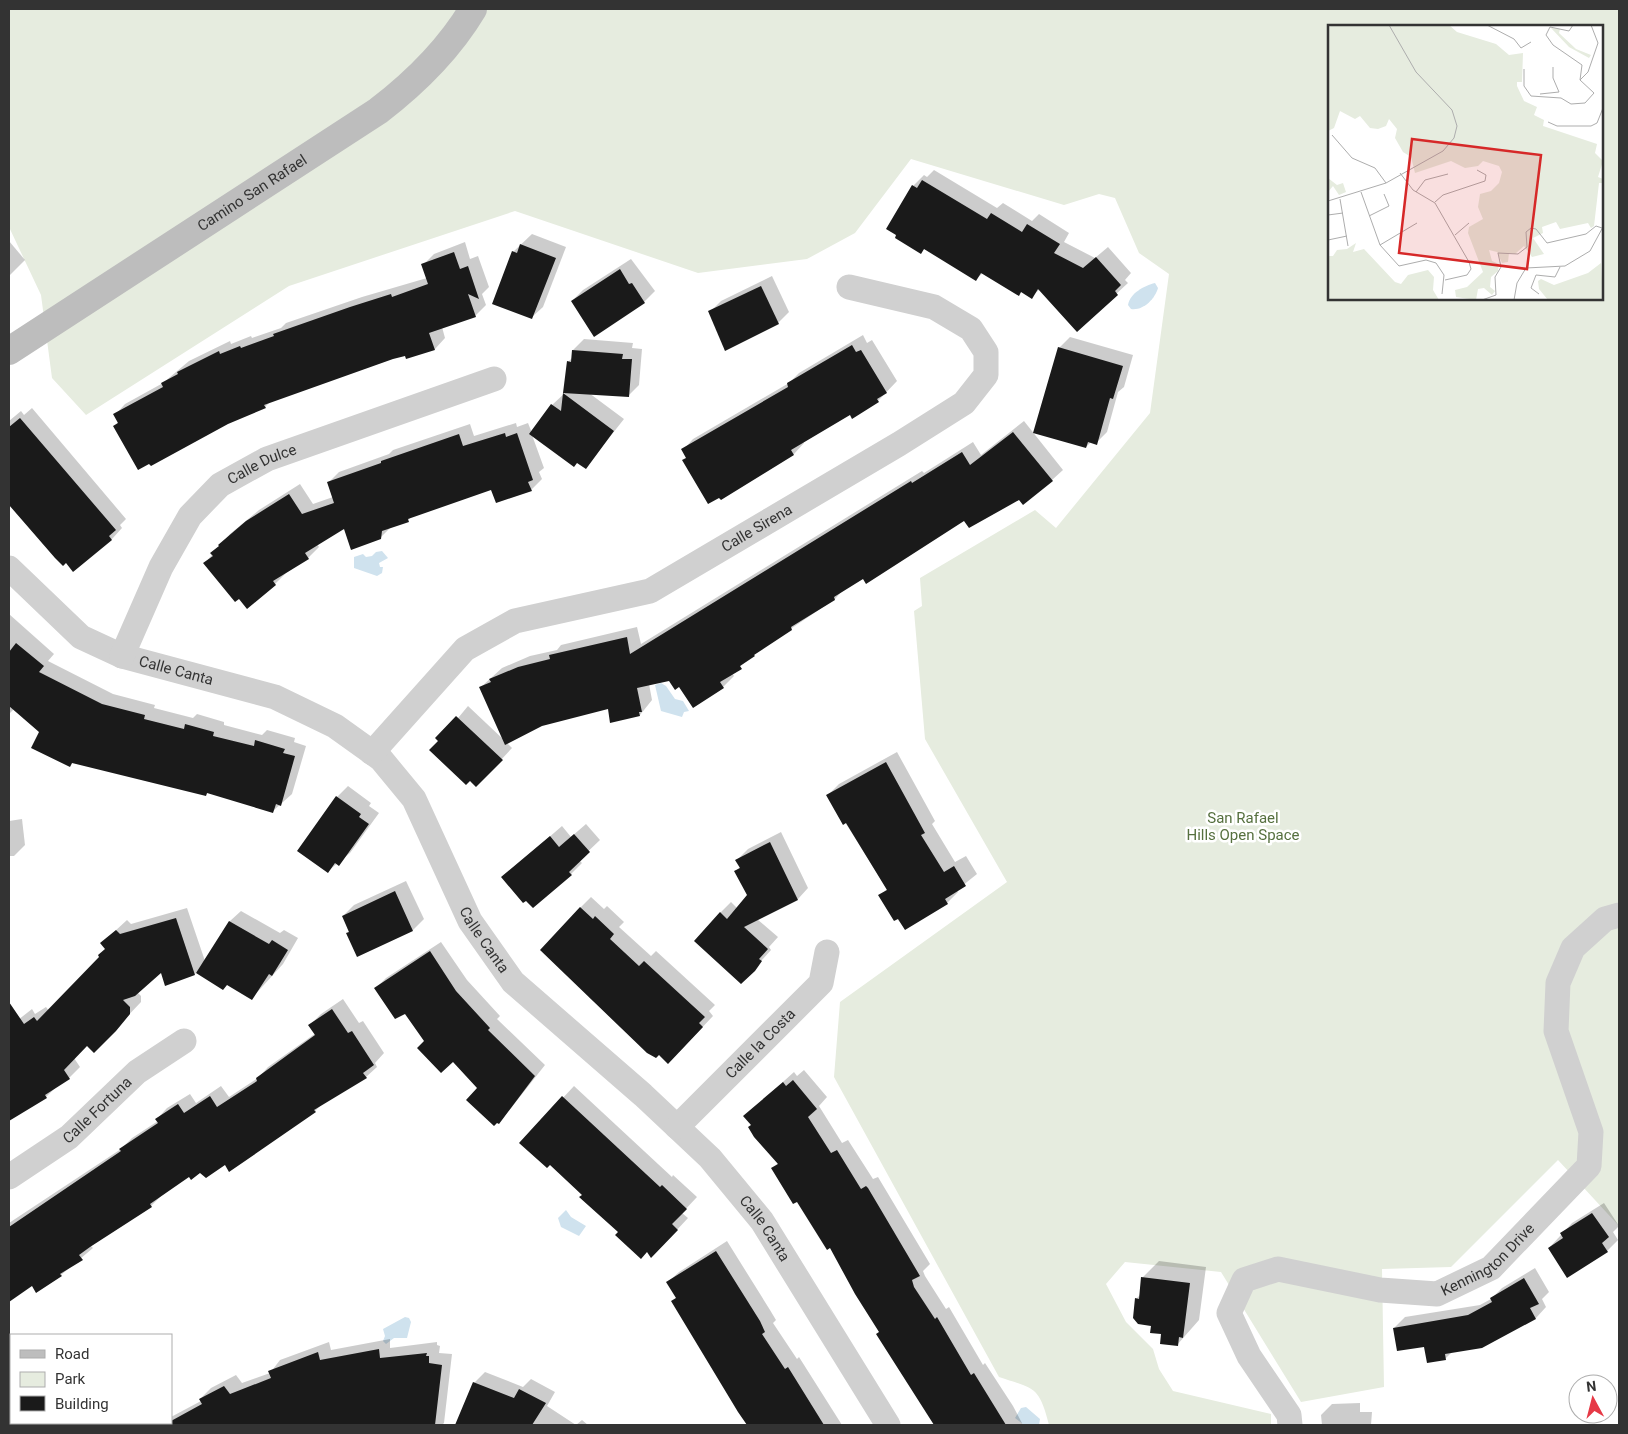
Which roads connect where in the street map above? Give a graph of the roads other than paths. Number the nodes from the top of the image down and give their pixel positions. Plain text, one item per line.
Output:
1 (473, 9) edge
2 (849, 287) dead end
3 (9, 351) edge
4 (494, 379) dead end
5 (9, 568) edge
6 (122, 656) junction
7 (372, 753) junction
8 (1619, 915) edge
9 (827, 952) dead end
10 (184, 1041) dead end
11 (678, 1127) junction
12 (9, 1177) edge
13 (888, 1425) edge
14 (1290, 1425) edge

1 - 3 street, Camino San Rafael
2 - 7 street, Calle Sirena
4 - 6 street, Calle Dulce
5 - 6 street, Calle Canta
6 - 7 street, Calle Canta
7 - 11 street, Calle Canta
8 - 14 street, Kennington Drive
9 - 11 street, Calle la Costa
10 - 12 street, Calle Fortuna
11 - 13 street, Calle Canta

